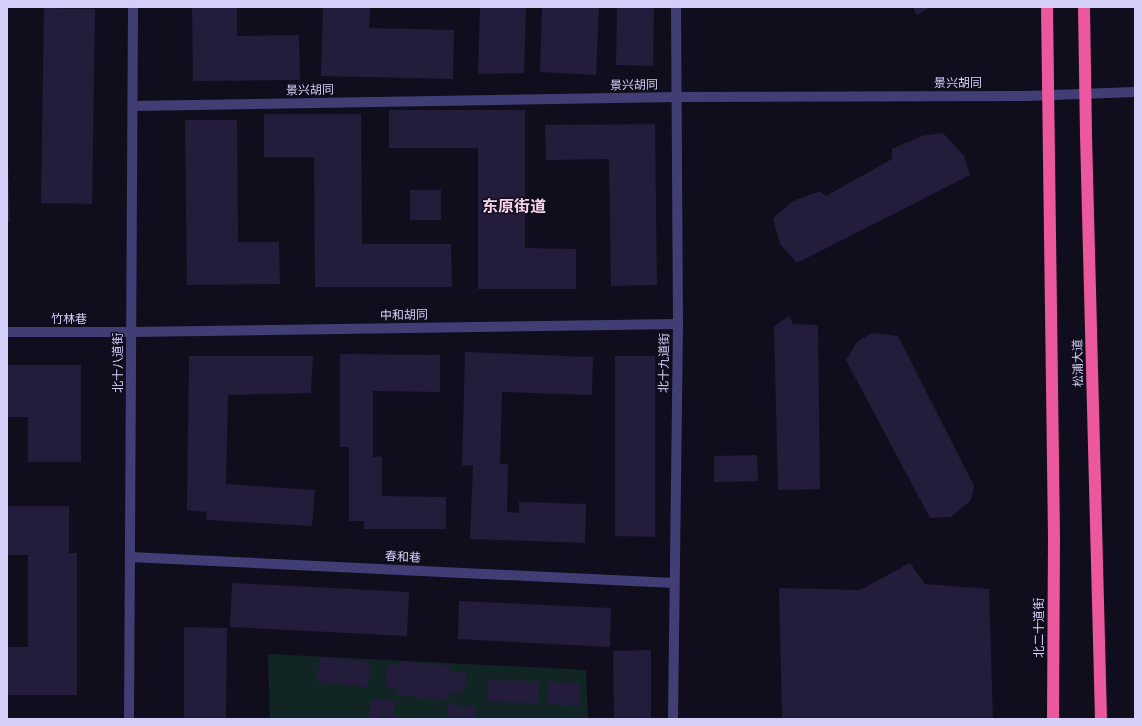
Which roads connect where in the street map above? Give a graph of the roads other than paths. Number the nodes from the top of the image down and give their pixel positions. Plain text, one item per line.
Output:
1 (133, 7) edge
2 (676, 7) edge
3 (1048, 7) edge
4 (1084, 7) edge
5 (1135, 92) edge
6 (676, 97) junction
7 (133, 106) junction
8 (678, 324) junction
9 (7, 332) edge
10 (132, 332) junction
11 (130, 557) junction
12 (674, 582) junction
13 (129, 719) edge
14 (672, 719) edge
15 (1053, 719) edge
16 (1101, 719) edge

1 - 7 street, 北十八道街
2 - 6 street, 北十九道街
3 - 15 highway, 北二十道街
4 - 16 highway, 松浦大道
5 - 6 street, 景兴胡同
6 - 7 street, 景兴胡同
6 - 8 street, 北十九道街
7 - 10 street, 北十八道街
8 - 10 street, 中和胡同
8 - 12 street, 北十九道街
9 - 10 street, 竹林巷
10 - 11 street, 北十八道街
11 - 12 street, 春和巷
11 - 13 street, 北十八道街
12 - 14 street, 北十九道街

